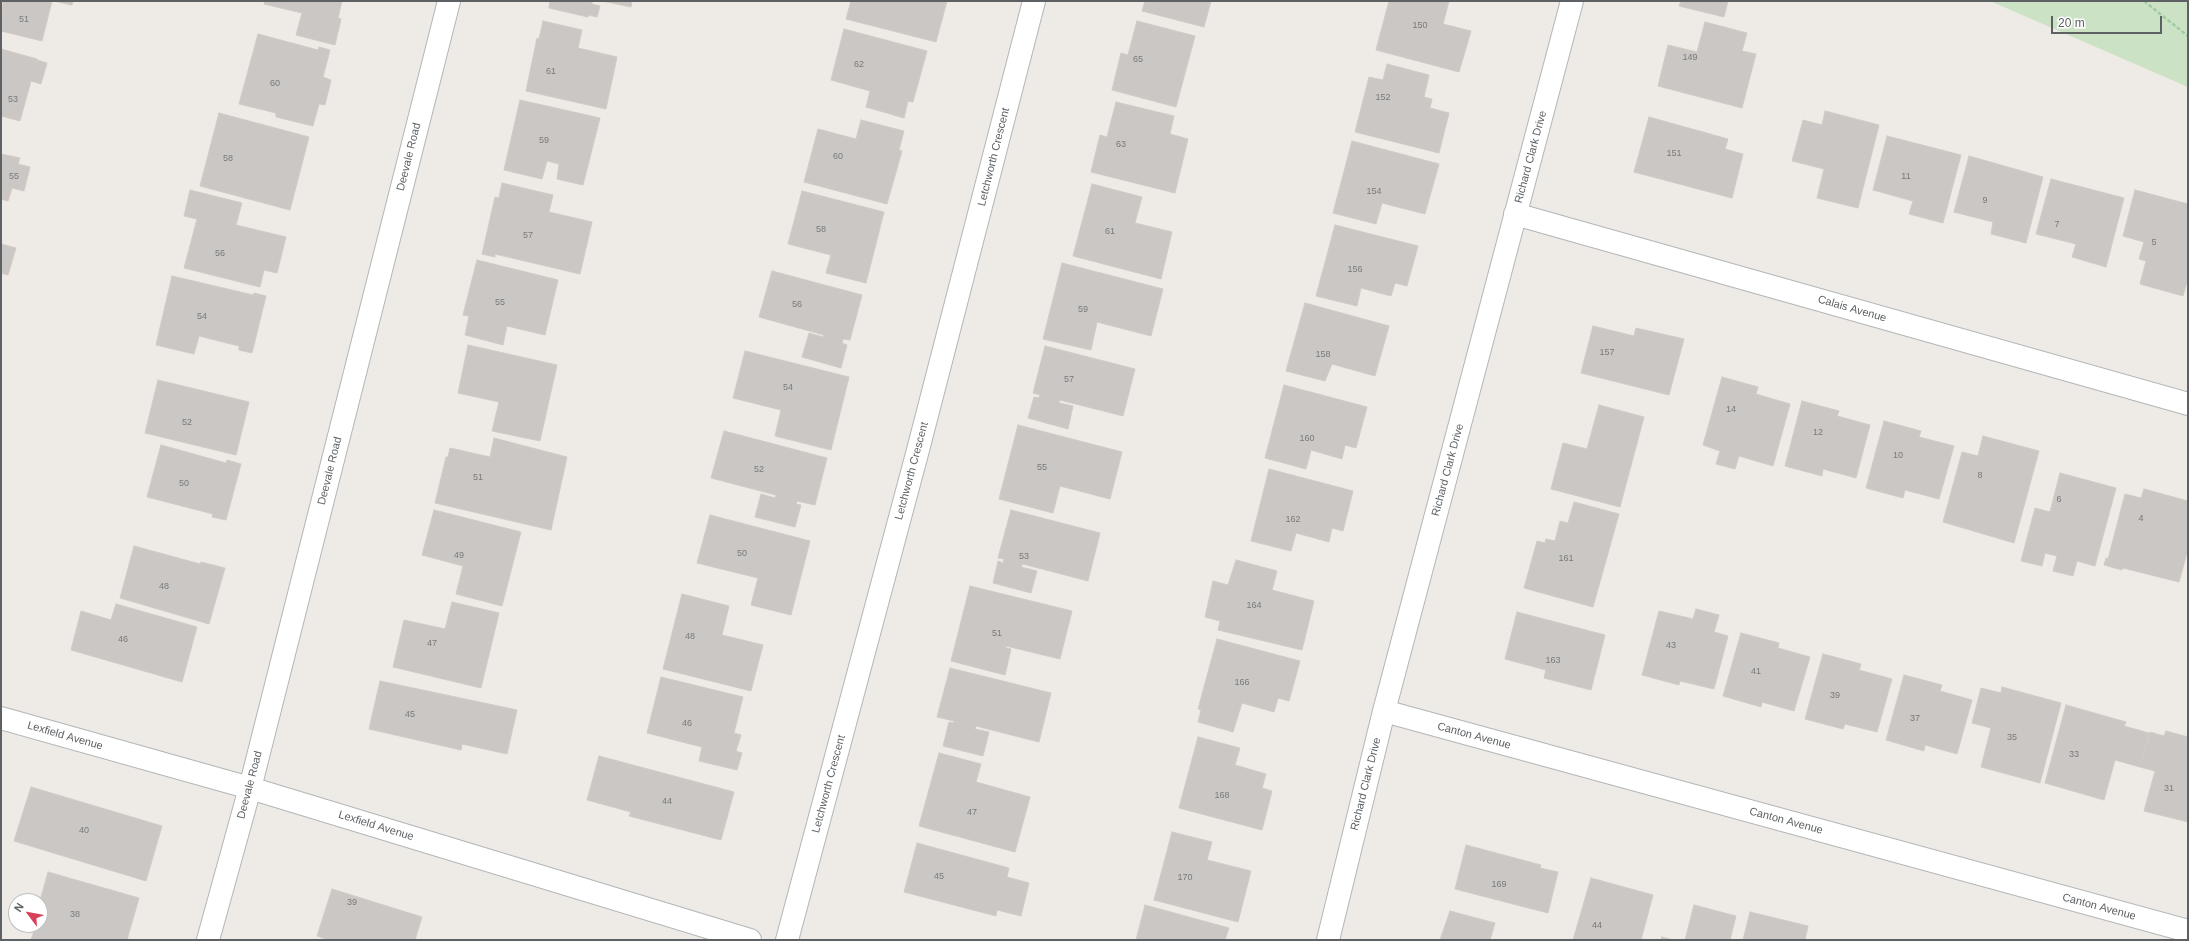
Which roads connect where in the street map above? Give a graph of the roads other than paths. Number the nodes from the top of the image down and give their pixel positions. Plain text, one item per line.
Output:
1 (449, 1) edge
2 (1034, 1) edge
3 (1572, 1) edge
4 (1515, 214) junction
5 (2188, 404) edge
6 (1384, 711) junction
7 (1, 718) edge
8 (250, 788) junction
9 (2188, 931) edge
10 (208, 940) edge
11 (750, 940) edge
12 (787, 940) edge
13 (1328, 940) edge

1 - 8 street, Deevale Road
2 - 12 street, Letchworth Crescent
3 - 4 street, Richard Clark Drive
4 - 5 street, Calais Avenue
4 - 6 street, Richard Clark Drive
6 - 9 street, Canton Avenue
6 - 13 street, Richard Clark Drive
7 - 8 street, Lexfield Avenue
8 - 10 street, Deevale Road
8 - 11 street, Lexfield Avenue

